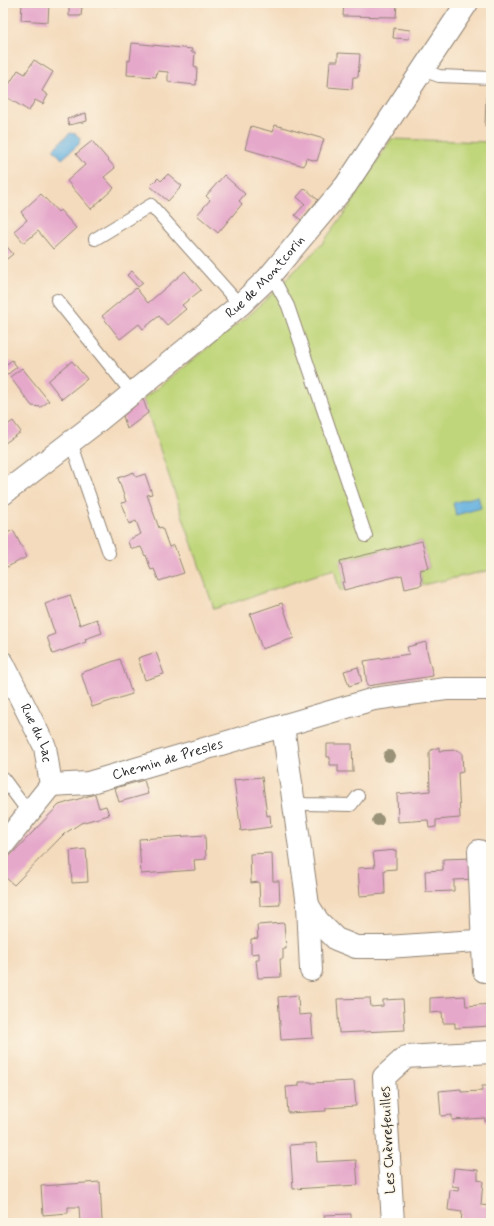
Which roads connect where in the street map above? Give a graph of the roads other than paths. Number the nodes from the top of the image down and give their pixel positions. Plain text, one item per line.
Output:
1 (467, 3) edge
2 (422, 70) junction
3 (491, 78) edge
4 (95, 239) dead end
5 (271, 274) junction
6 (57, 300) dead end
7 (240, 305) junction
8 (132, 393) junction
9 (71, 442) junction
10 (3, 494) edge
11 (366, 536) dead end
12 (109, 553) dead end
13 (3, 663) edge
14 (491, 689) edge
15 (283, 726) junction
16 (3, 778) edge
17 (52, 785) junction
18 (358, 796) dead end
19 (293, 801) junction
20 (29, 813) junction
21 (3, 845) edge
22 (479, 851) dead end
23 (308, 905) junction
24 (487, 941) edge
25 (310, 970) dead end
26 (484, 971) dead end
27 (491, 1052) edge
28 (393, 1223) edge

1 - 2 street, Rue de Montcorin
2 - 3 lane
2 - 5 street, Rue de Montcorin
4 - 7 lane
5 - 7 street, Rue de Montcorin
5 - 11 lane
6 - 8 lane
7 - 8 street, Rue de Montcorin
8 - 9 street, Rue de Montcorin
9 - 10 street, Rue de Montcorin
9 - 12 lane
13 - 17 street, Rue du Lac
14 - 15 street, Chemin de Presles
15 - 17 street, Chemin de Presles
15 - 19 street
16 - 20 lane
17 - 20 street
18 - 19 lane
19 - 23 street
20 - 21 street
22 - 24 street
23 - 24 street
23 - 25 street
24 - 26 street
27 - 28 street, Les Chèvrefeuilles

